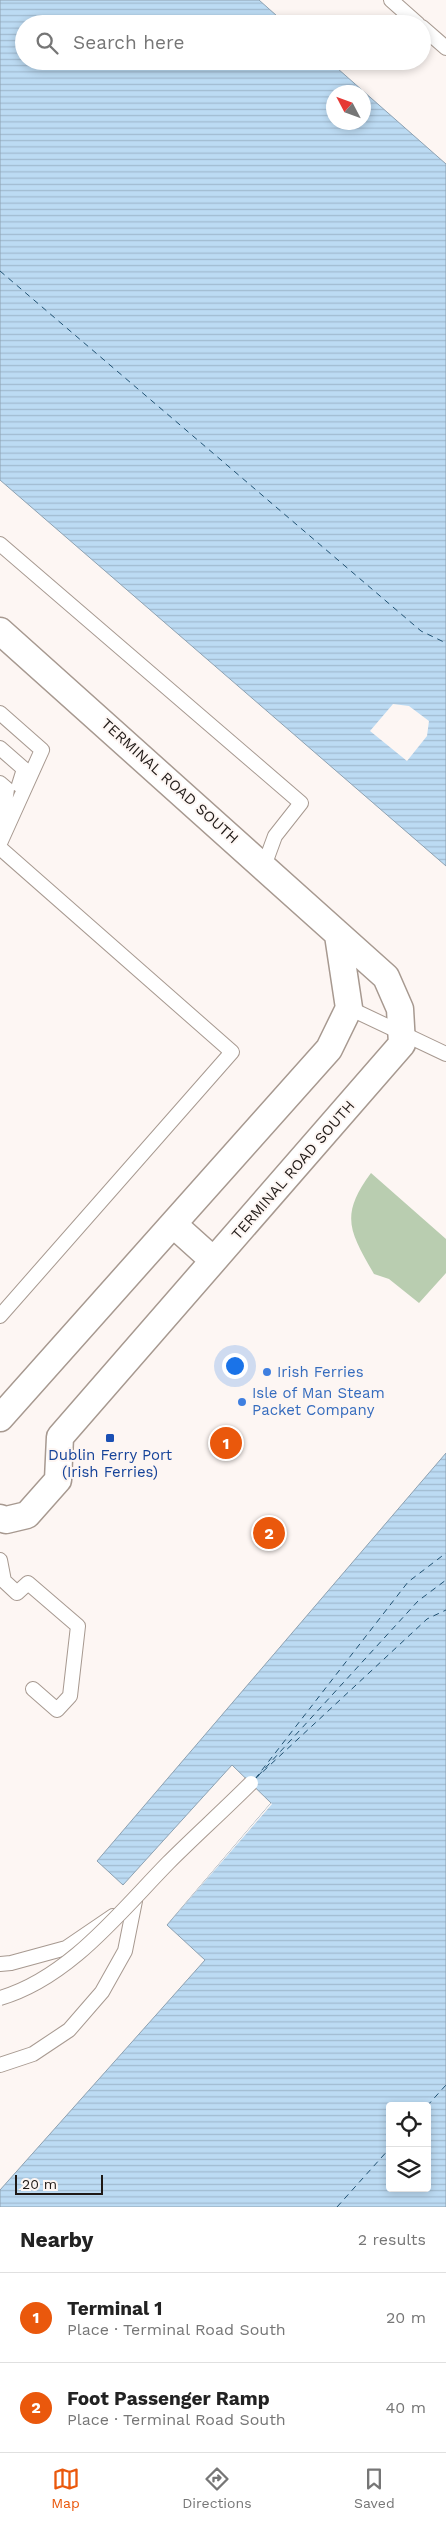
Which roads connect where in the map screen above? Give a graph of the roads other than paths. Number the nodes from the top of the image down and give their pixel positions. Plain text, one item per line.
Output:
1 (391, 0) edge
2 (408, 15) edge
3 (431, 35) edge
4 (446, 48) edge
5 (0, 544) edge
6 (0, 631) edge
7 (0, 713) edge
8 (0, 748) edge
9 (3, 786) edge
10 (0, 835) edge
11 (0, 842) edge
12 (0, 848) edge
13 (264, 866) junction
14 (338, 935) junction
15 (349, 1008) junction
16 (401, 1034) junction
17 (446, 1054) edge
18 (173, 1224) junction
19 (213, 1260) junction
20 (0, 1316) edge
21 (0, 1418) edge
22 (0, 1518) edge
23 (0, 1560) edge
24 (33, 1689) dead end
25 (135, 1901) junction
26 (0, 1964) edge
27 (0, 1998) edge
28 (0, 2065) edge

1 - 2 lane
3 - 4 lane
5 - 13 lane
6 - 13 street, TERMINAL ROAD SOUTH
7 - 11 lane
8 - 11 lane
9 - 10 lane
12 - 20 lane
13 - 14 street, TERMINAL ROAD SOUTH
14 - 15 street
14 - 16 street, TERMINAL ROAD SOUTH
15 - 16 lane
15 - 18 street
16 - 17 lane
16 - 19 street, TERMINAL ROAD SOUTH
18 - 19 street
18 - 21 street
19 - 22 street, TERMINAL ROAD SOUTH
23 - 24 lane
25 - 26 lane
25 - 27 lane, bridge
25 - 28 lane

